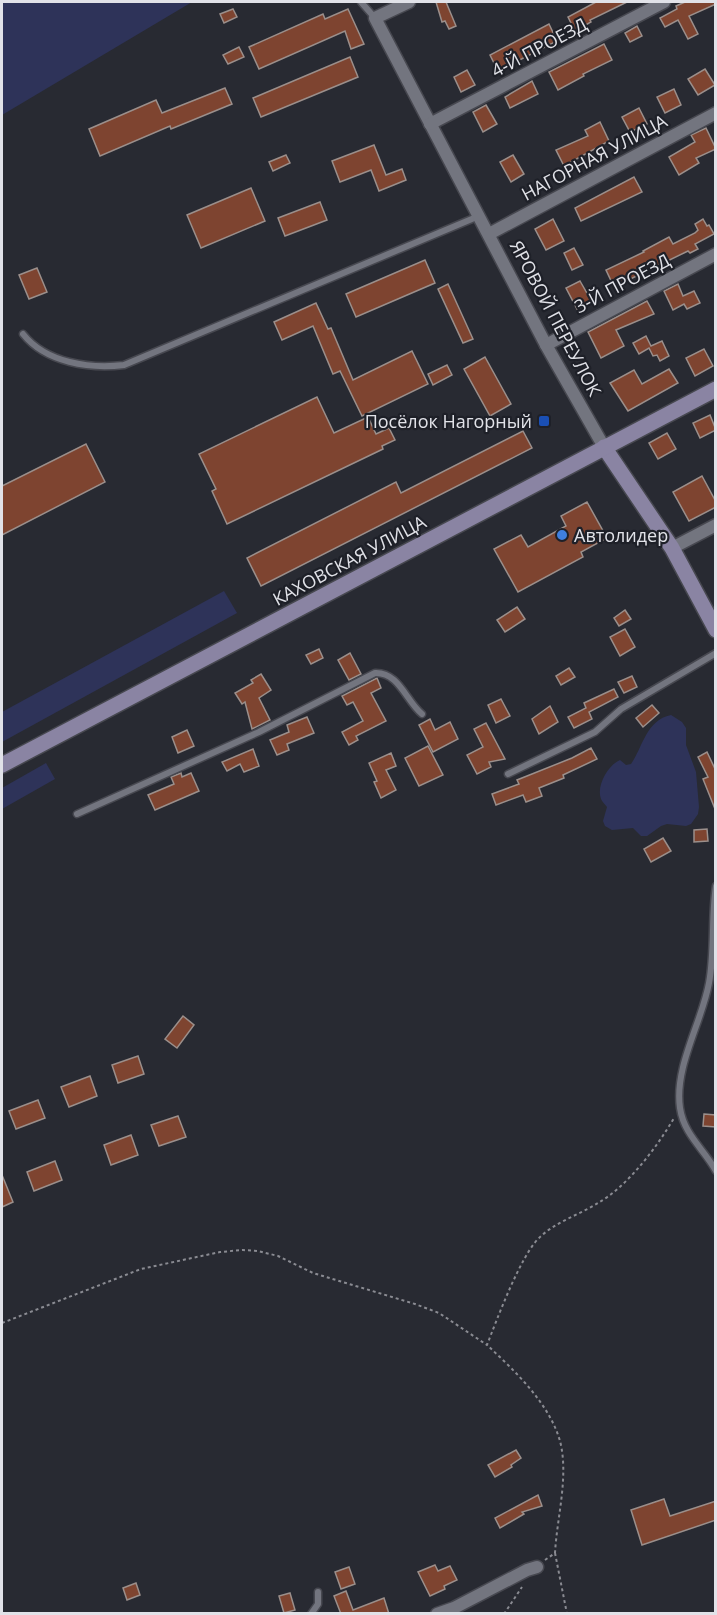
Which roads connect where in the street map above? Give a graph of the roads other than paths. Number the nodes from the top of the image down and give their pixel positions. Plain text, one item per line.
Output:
1 (361, 2) edge
2 (409, 2) edge
3 (664, 2) edge
4 (375, 18) junction
5 (716, 113) edge
6 (430, 124) junction
7 (480, 216) junction
8 (489, 234) junction
9 (716, 254) edge
10 (23, 334) dead end
11 (546, 345) junction
12 (716, 389) edge
13 (604, 447) junction
14 (716, 525) edge
15 (672, 548) junction
16 (716, 630) edge
17 (716, 653) edge
18 (422, 714) dead end
19 (2, 765) edge
20 (508, 774) dead end
21 (76, 814) dead end
22 (716, 886) edge
23 (713, 1160) edge
24 (716, 1171) edge
25 (539, 1565) road end
26 (318, 1592) dead end
27 (311, 1614) edge
28 (437, 1614) edge

1 - 4 lane
2 - 4 street
3 - 6 street, 4-Й ПРОЕЗД
4 - 6 street, ЯРОВОЙ ПЕРЕУЛОК
5 - 8 street, НАГОРНАЯ УЛИЦА
6 - 7 street, ЯРОВОЙ ПЕРЕУЛОК
7 - 8 street, ЯРОВОЙ ПЕРЕУЛОК
7 - 10 lane
8 - 11 street, ЯРОВОЙ ПЕРЕУЛОК
9 - 11 street, 3-Й ПРОЕЗД
11 - 13 street, ЯРОВОЙ ПЕРЕУЛОК
12 - 13 main road, КАХОВСКАЯ УЛИЦА
13 - 15 main road, ЯРОВОЙ ПЕРЕУЛОК
13 - 19 main road, КАХОВСКАЯ УЛИЦА
14 - 15 street
15 - 16 main road, ЯРОВОЙ ПЕРЕУЛОК
17 - 20 lane
18 - 21 lane
22 - 23 lane
23 - 24 lane
25 - 28 street
26 - 27 lane

